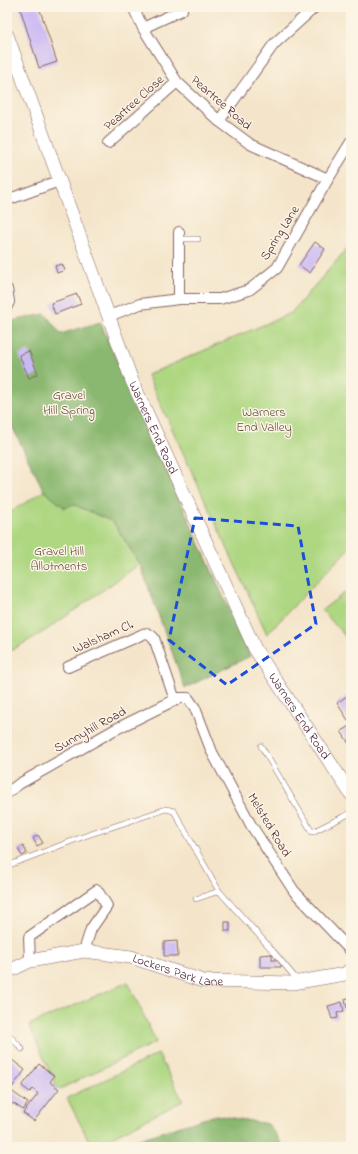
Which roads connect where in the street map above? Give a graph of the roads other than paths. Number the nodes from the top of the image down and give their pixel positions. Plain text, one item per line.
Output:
1 (133, 7) edge
2 (315, 7) edge
3 (182, 10) dead end
4 (143, 28) junction
5 (7, 35) edge
6 (177, 82) junction
7 (219, 121) junction
8 (351, 142) edge
9 (108, 143) dead end
10 (328, 179) junction
11 (59, 181) junction
12 (7, 200) edge
13 (179, 236) joint
14 (198, 238) dead end
15 (7, 289) edge
16 (179, 299) junction
17 (7, 306) edge
18 (109, 316) junction
19 (68, 667) dead end
20 (188, 698) joint
21 (175, 700) junction
22 (261, 746) dead end
23 (7, 793) edge
24 (351, 794) edge
25 (351, 813) edge
26 (7, 866) edge
27 (219, 891) junction
28 (196, 899) dead end
29 (351, 950) edge
30 (84, 951) junction
31 (30, 961) junction
32 (351, 969) edge
33 (7, 972) edge
34 (298, 982) junction
35 (7, 1033) edge
36 (22, 1050) dead end

1 - 4 street, Peartree Road
2 - 7 street
3 - 4 street
4 - 6 street, Peartree Road
5 - 11 street, Warners End Road
6 - 7 street, Peartree Road
6 - 9 street, Peartree Close
7 - 10 street, Peartree Road
8 - 10 street, Spring Lane
10 - 16 street, Spring Lane
11 - 12 street
11 - 18 street, Warners End Road
13 - 14 lane
13 - 16 street
15 - 17 street
16 - 18 street, Spring Lane
18 - 24 street, Warners End Road
19 - 21 street, Walsham Cl.
20 - 21 street, Sunnyhill Road
20 - 29 street, Melsted Road
21 - 23 street, Sunnyhill Road
22 - 25 lane
26 - 27 lane
27 - 28 lane
27 - 34 lane
30 - 31 street, Lockers Park Lane
30 - 31 street
30 - 34 street, Lockers Park Lane
31 - 33 street, Lockers Park Lane
32 - 34 street, Lockers Park Lane
35 - 36 lane

